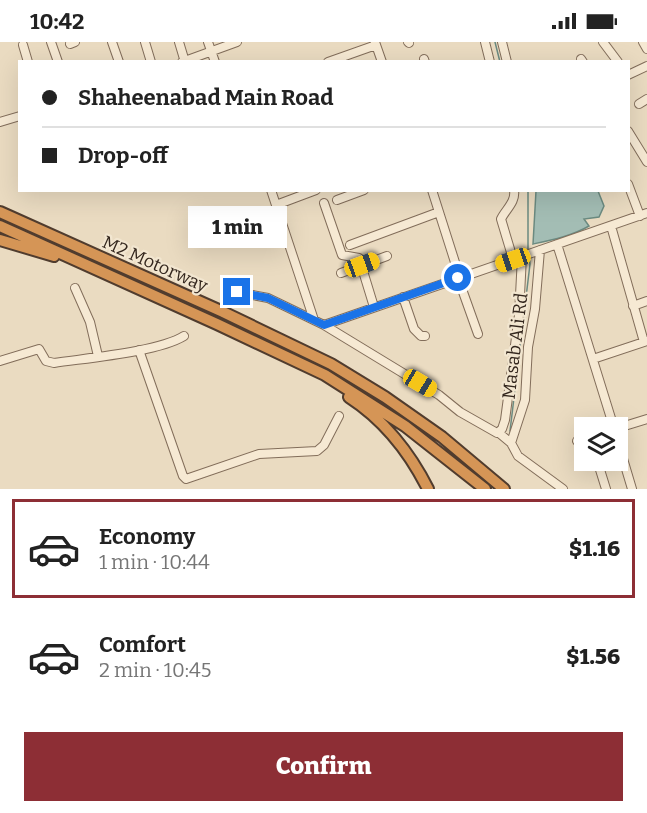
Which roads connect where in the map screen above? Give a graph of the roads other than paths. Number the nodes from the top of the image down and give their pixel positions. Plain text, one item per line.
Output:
1 (51, 42) edge
2 (112, 42) edge
3 (145, 42) edge
4 (179, 42) edge
5 (208, 42) edge
6 (237, 42) edge
7 (485, 42) edge
8 (502, 42) edge
9 (603, 42) edge
10 (643, 42) edge
11 (375, 43) edge
12 (23, 45) dead end
13 (647, 49) edge
14 (212, 51) junction
15 (27, 60) edge
16 (57, 60) edge
17 (118, 60) edge
18 (150, 60) edge
19 (184, 60) edge
20 (187, 60) edge
21 (214, 60) edge
22 (333, 60) edge
23 (381, 60) edge
24 (490, 60) edge
25 (506, 60) edge
26 (616, 60) edge
27 (647, 66) edge
28 (630, 74) edge
29 (647, 99) edge
30 (639, 104) dead end
31 (18, 117) edge
32 (0, 122) edge
33 (630, 134) edge
34 (646, 161) edge
35 (630, 188) edge
36 (272, 192) edge
37 (311, 192) edge
38 (358, 192) edge
39 (433, 192) edge
40 (514, 192) edge
41 (336, 200) dead end
42 (324, 203) dead end
43 (276, 205) junction
44 (0, 212) edge
45 (439, 212) junction
46 (643, 214) edge
47 (0, 226) edge
48 (611, 226) junction
49 (0, 240) edge
50 (557, 244) junction
51 (350, 245) dead end
52 (540, 250) junction
53 (387, 256) dead end
54 (522, 256) junction
55 (513, 260) junction
56 (362, 265) junction
57 (98, 270) junction
58 (340, 273) dead end
59 (459, 278) junction
60 (75, 288) dead end
61 (237, 292) dead end
62 (403, 297) junction
63 (647, 301) edge
64 (633, 306) junction
65 (374, 308) junction
66 (314, 320) junction
67 (217, 324) junction
68 (324, 325) junction
69 (478, 334) dead end
70 (184, 336) dead end
71 (425, 336) dead end
72 (645, 342) edge
73 (139, 350) junction
74 (98, 356) junction
75 (593, 359) junction
76 (0, 361) edge
77 (358, 380) junction
78 (339, 416) dead end
79 (612, 417) edge
80 (647, 419) edge
81 (628, 425) edge
82 (499, 433) junction
83 (510, 443) junction
84 (600, 471) edge
85 (627, 471) edge
86 (428, 489) edge
87 (485, 489) edge
88 (504, 489) edge
89 (514, 489) edge
90 (563, 489) edge
91 (606, 489) edge
92 (632, 489) edge

1 - 16 street
2 - 17 street
3 - 18 street
4 - 19 street
5 - 14 street
6 - 14 street
7 - 24 street
8 - 25 street
9 - 26 street
10 - 13 street
11 - 22 street
11 - 23 street
12 - 15 street
14 - 20 street
14 - 21 street
27 - 28 street
29 - 30 street
31 - 32 street
33 - 34 street
35 - 46 street
36 - 43 street
37 - 43 street
38 - 41 street
39 - 45 street
40 - 55 street
42 - 56 street
43 - 66 street
44 - 77 highway, M2 Motorway
45 - 51 street
45 - 59 street
46 - 48 street
47 - 57 highway, M2 Motorway
48 - 50 street
48 - 64 street
49 - 57 highway
50 - 52 street
50 - 75 street
52 - 54 street
52 - 83 street, Masab Ali Rd
53 - 56 street
54 - 55 street
54 - 82 street
55 - 59 street
56 - 58 street
56 - 65 street
57 - 67 highway, M2 Motorway
59 - 62 street
59 - 69 street
60 - 74 street
61 - 66 street
62 - 65 street
62 - 71 street
63 - 64 street
64 - 72 street
65 - 68 street
66 - 68 street
67 - 86 highway
67 - 87 highway, M2 Motorway
68 - 82 street
70 - 73 street
72 - 75 street
73 - 74 street
73 - 78 street
74 - 76 street
75 - 79 street
77 - 88 highway, M2 Motorway
77 - 89 highway
80 - 81 street
82 - 83 street
83 - 90 street
84 - 91 street
85 - 92 street

